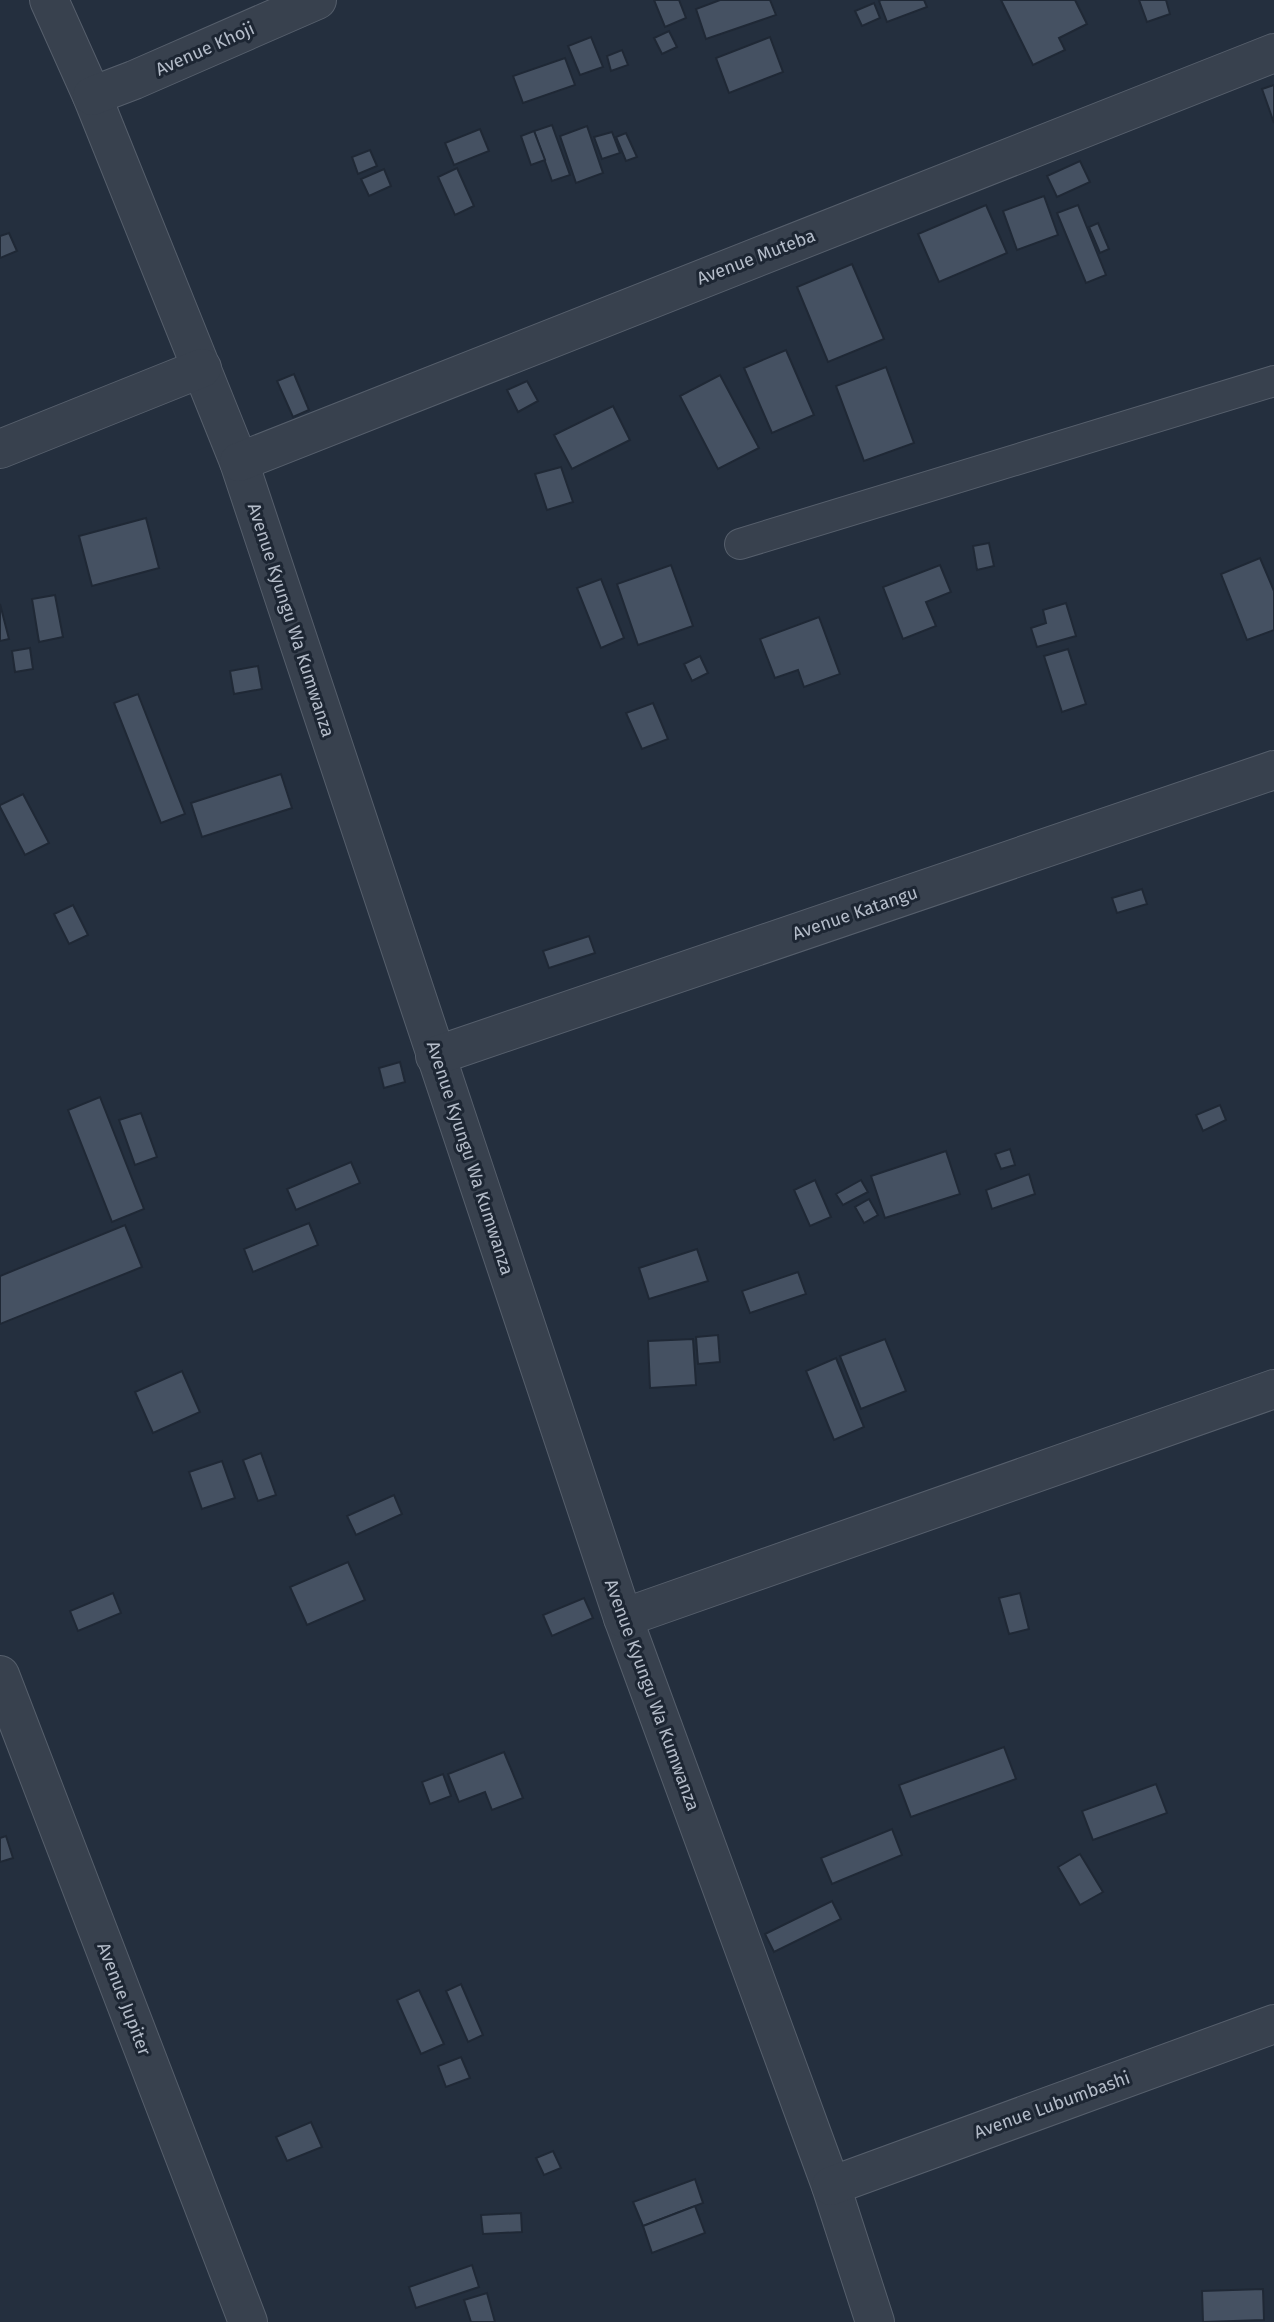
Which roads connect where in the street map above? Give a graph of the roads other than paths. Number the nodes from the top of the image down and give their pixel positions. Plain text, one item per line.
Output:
1 (49, 0) edge
2 (317, 0) edge
3 (1274, 53) edge
4 (92, 96) junction
5 (202, 368) junction
6 (1274, 381) edge
7 (0, 449) edge
8 (239, 462) junction
9 (740, 544) dead end
10 (1274, 770) edge
11 (435, 1056) junction
12 (1274, 1389) edge
13 (623, 1618) junction
14 (0, 1675) edge
15 (1274, 2024) edge
16 (831, 2186) junction
17 (248, 2322) edge
18 (876, 2322) edge

1 - 4 street, Avenue Kyungu Wa Kumwanza
2 - 4 street, Avenue Khoji
3 - 8 street, Avenue Muteba
4 - 5 street, Avenue Kyungu Wa Kumwanza
5 - 7 street
5 - 8 street, Avenue Kyungu Wa Kumwanza
6 - 9 street
8 - 11 street, Avenue Kyungu Wa Kumwanza
10 - 11 street, Avenue Katangu
11 - 13 street, Avenue Kyungu Wa Kumwanza
12 - 13 street
13 - 16 street, Avenue Kyungu Wa Kumwanza
14 - 17 street, Avenue Jupiter
15 - 16 street, Avenue Lubumbashi
16 - 18 street, Avenue Kyungu Wa Kumwanza

